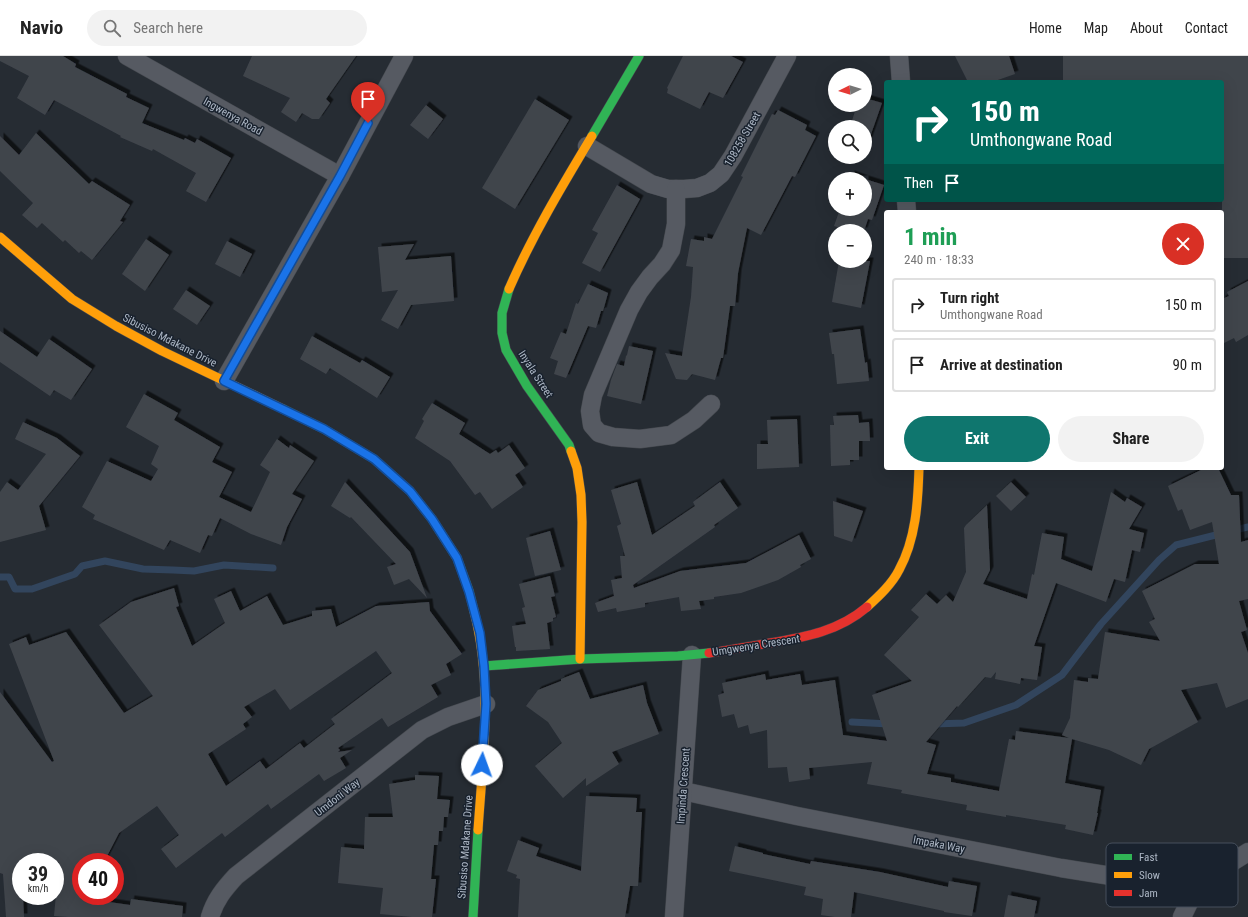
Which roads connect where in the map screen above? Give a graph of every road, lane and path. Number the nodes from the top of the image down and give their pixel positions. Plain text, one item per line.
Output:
1 (127, 56) edge
2 (404, 56) edge
3 (639, 56) edge
4 (787, 56) edge
5 (899, 56) edge
6 (901, 80) edge
7 (587, 146) junction
8 (340, 176) junction
9 (676, 189) junction
10 (0, 237) edge
11 (224, 381) junction
12 (710, 404) dead end
13 (919, 470) edge
14 (692, 655) junction
15 (580, 659) junction
16 (484, 666) junction
17 (486, 704) junction
18 (683, 791) junction
19 (1248, 852) edge
20 (1238, 858) edge
21 (1106, 875) edge
22 (1187, 907) edge
23 (210, 917) edge
24 (473, 917) edge
25 (674, 917) edge
26 (1182, 917) edge

1 - 8 street, Ingwenya Road
2 - 8 street
3 - 7 street, Inyala Street
4 - 9 street, 108258 Street
5 - 6 street
7 - 9 street, 108258 Street
7 - 15 street, Inyala Street
8 - 11 street
9 - 12 street
10 - 11 street, Sibusiso Mdakane Drive
11 - 16 street, Sibusiso Mdakane Drive
13 - 14 street, Umgwenya Crescent
14 - 15 street, Umgwenya Crescent
14 - 18 street, Impinda Crescent
15 - 16 street, Umgwenya Crescent
16 - 17 street, Sibusiso Mdakane Drive
17 - 23 street, Umdoni Way
17 - 24 street, Sibusiso Mdakane Drive
18 - 21 street, Impaka Way
18 - 25 street, Impinda Crescent
19 - 20 street
22 - 26 street

